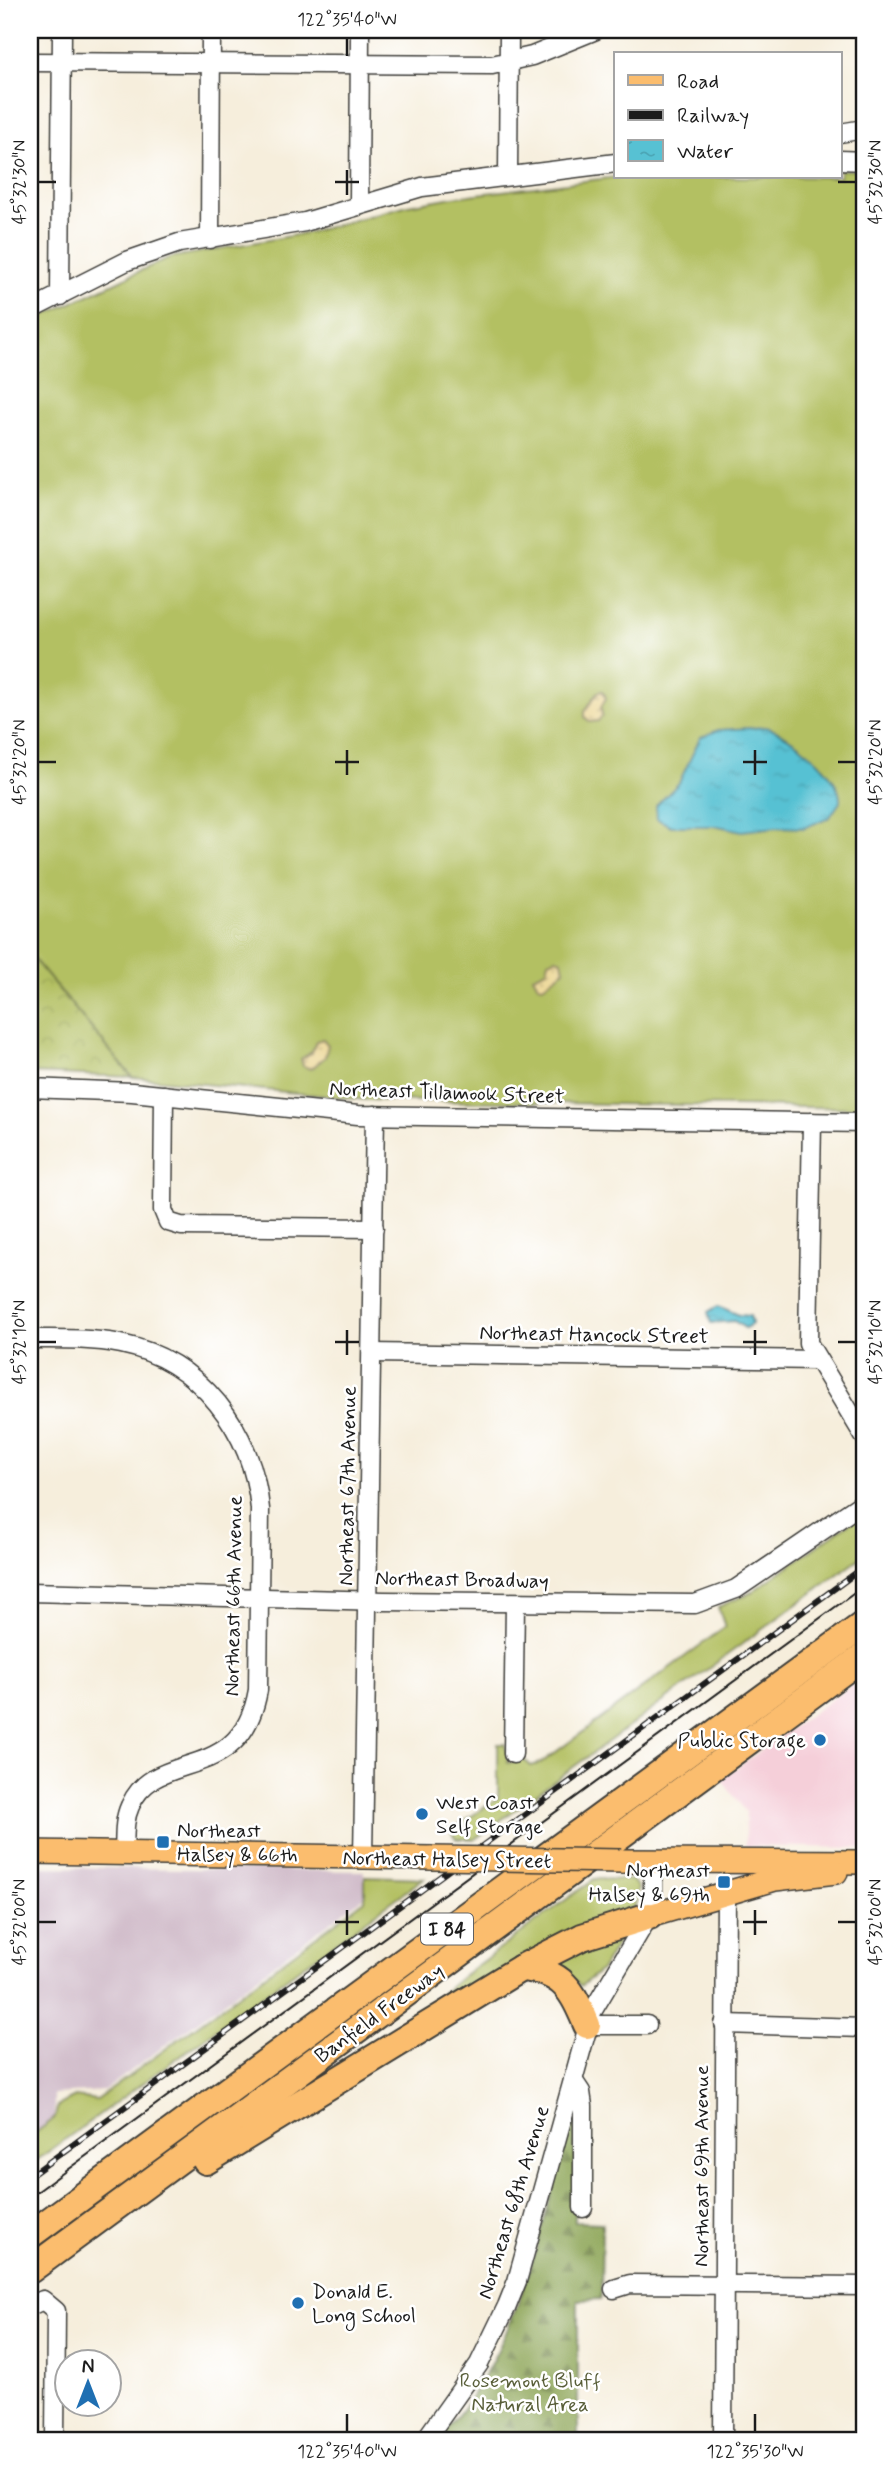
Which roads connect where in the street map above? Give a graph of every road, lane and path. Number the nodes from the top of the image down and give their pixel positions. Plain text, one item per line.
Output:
1 (62, 30) edge
2 (211, 30) edge
3 (360, 30) edge
4 (509, 30) edge
5 (596, 30) edge
6 (30, 62) edge
7 (62, 63) junction
8 (211, 63) junction
9 (509, 63) junction
10 (360, 65) junction
11 (864, 129) edge
12 (842, 133) edge
13 (842, 160) edge
14 (864, 161) edge
15 (614, 163) edge
16 (508, 176) junction
17 (359, 205) junction
18 (210, 239) junction
19 (60, 296) junction
20 (30, 310) edge
21 (30, 1088) edge
22 (164, 1095) junction
23 (375, 1115) junction
24 (812, 1122) junction
25 (864, 1123) edge
26 (374, 1228) junction
27 (30, 1339) edge
28 (372, 1353) junction
29 (816, 1360) junction
30 (864, 1436) edge
31 (864, 1502) edge
32 (30, 1591) edge
33 (260, 1598) junction
34 (368, 1600) junction
35 (515, 1603) junction
36 (864, 1624) edge
37 (864, 1656) edge
38 (513, 1754) dead end
39 (30, 1852) edge
40 (124, 1854) junction
41 (363, 1857) junction
42 (653, 1862) junction
43 (864, 1863) edge
44 (726, 1892) junction
45 (649, 1916) junction
46 (521, 1968) junction
47 (724, 2024) junction
48 (587, 2025) junction
49 (647, 2025) dead end
50 (864, 2028) edge
51 (573, 2080) junction
52 (583, 2208) dead end
53 (30, 2235) edge
54 (72, 2240) junction
55 (30, 2270) edge
56 (723, 2285) junction
57 (864, 2286) edge
58 (614, 2289) dead end
59 (30, 2306) edge
60 (55, 2440) edge
61 (425, 2440) edge
62 (723, 2440) edge

1 - 7 street
2 - 8 street
3 - 10 street
4 - 9 street
5 - 9 street
6 - 7 street
7 - 8 street
7 - 19 street
8 - 10 street
8 - 18 street
9 - 10 street
9 - 16 street
10 - 17 street
11 - 12 street
13 - 14 street
15 - 16 street
16 - 17 street
17 - 18 street
18 - 19 street
19 - 20 street
21 - 22 street, Northeast Tillamook Street
22 - 23 street, Northeast Tillamook Street
22 - 26 street
23 - 24 street, Northeast Tillamook Street
23 - 26 street, Northeast 67th Avenue
24 - 25 street, Northeast Tillamook Street
24 - 29 street
26 - 28 street, Northeast 67th Avenue
27 - 33 street, Northeast 66th Avenue
28 - 29 street, Northeast Hancock Street
28 - 34 street, Northeast 67th Avenue
29 - 30 street
31 - 35 street, Northeast Broadway
32 - 33 street, Northeast Broadway
33 - 34 street, Northeast Broadway
33 - 40 street, Northeast 66th Avenue
34 - 35 street, Northeast Broadway
34 - 41 street, Northeast 67th Avenue
35 - 38 street
36 - 53 highway, Banfield Freeway / I 84
37 - 54 highway, Banfield Freeway / I 84
39 - 40 main road, Northeast Halsey Street
40 - 41 main road, Northeast Halsey Street
41 - 42 main road, Northeast Halsey Street, bridge
42 - 43 main road, Northeast Halsey Street
42 - 45 street, Northeast 68th Avenue
43 - 44 main road
44 - 45 main road
44 - 47 street, Northeast 69th Avenue
45 - 46 highway
45 - 48 street, Northeast 68th Avenue
46 - 48 highway
46 - 54 highway
47 - 50 street
47 - 56 street, Northeast 69th Avenue
48 - 49 street
48 - 51 street, Northeast 68th Avenue
51 - 52 street, Northeast 68th Avenue
51 - 61 street, Northeast 68th Avenue
54 - 55 highway, Banfield Freeway / I 84
56 - 57 street
56 - 58 street
56 - 62 street, Northeast 69th Avenue
59 - 60 street

